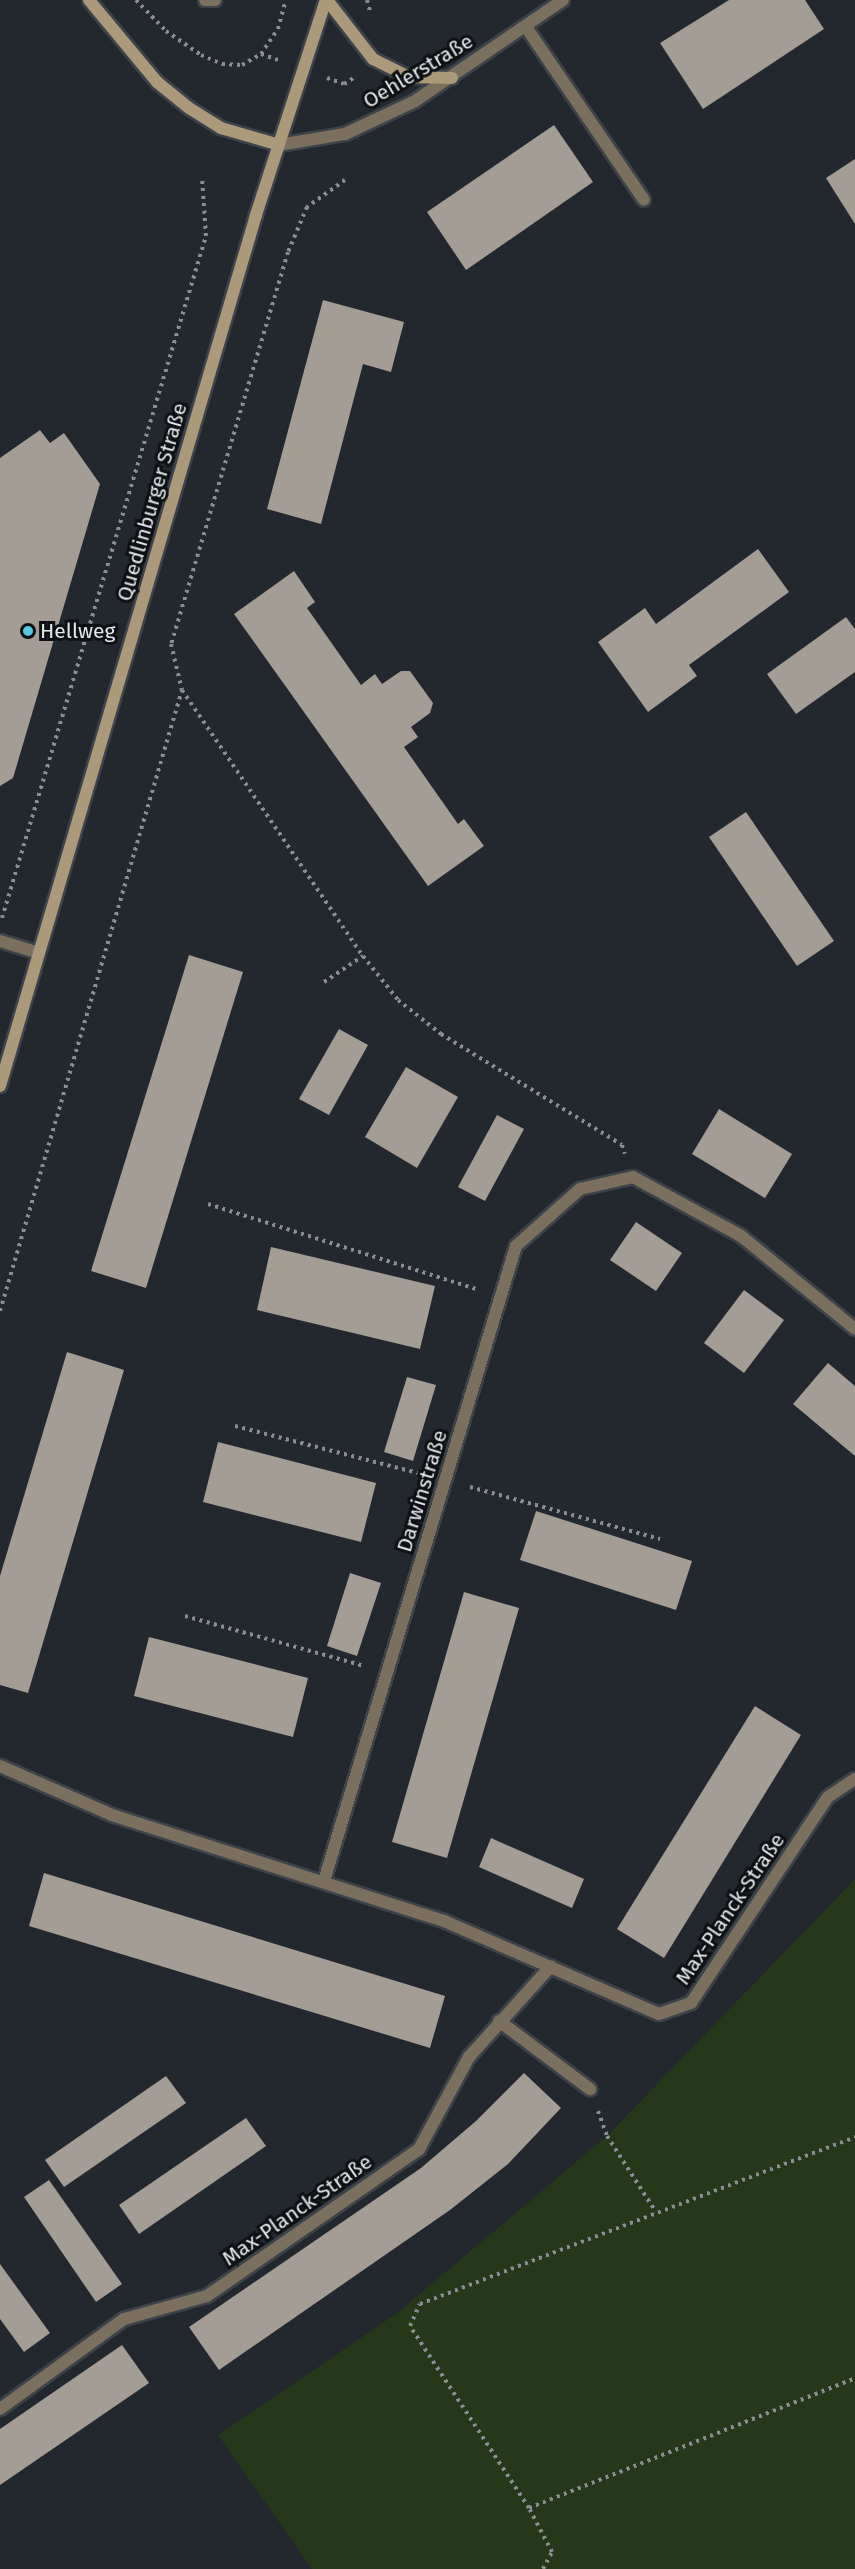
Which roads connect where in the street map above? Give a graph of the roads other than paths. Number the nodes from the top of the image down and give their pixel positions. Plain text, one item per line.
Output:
1 (89, 0) edge
2 (205, 0) edge
3 (215, 0) edge
4 (326, 0) edge
5 (563, 0) edge
6 (526, 27) junction
7 (452, 78) junction
8 (279, 145) junction
9 (644, 200) dead end
10 (0, 941) edge
11 (39, 953) junction
12 (0, 1086) edge
13 (855, 1329) edge
14 (0, 1766) edge
15 (855, 1779) edge
16 (324, 1881) junction
17 (551, 1966) junction
18 (499, 2021) junction
19 (590, 2089) dead end
20 (0, 2409) edge

1 - 8 main road
2 - 3 street
4 - 7 main road
4 - 8 main road, Quedlinburger Straße
5 - 6 street, Oehlerstraße
6 - 7 street, Oehlerstraße
6 - 9 street
7 - 8 street, Oehlerstraße
8 - 11 main road, Quedlinburger Straße
10 - 11 street
11 - 12 main road, Quedlinburger Straße
13 - 16 street, Darwinstraße
14 - 16 street, Max-Planck-Straße
15 - 17 street, Max-Planck-Straße
16 - 17 street, Max-Planck-Straße
17 - 18 street, Max-Planck-Straße
18 - 19 street
18 - 20 street, Max-Planck-Straße

